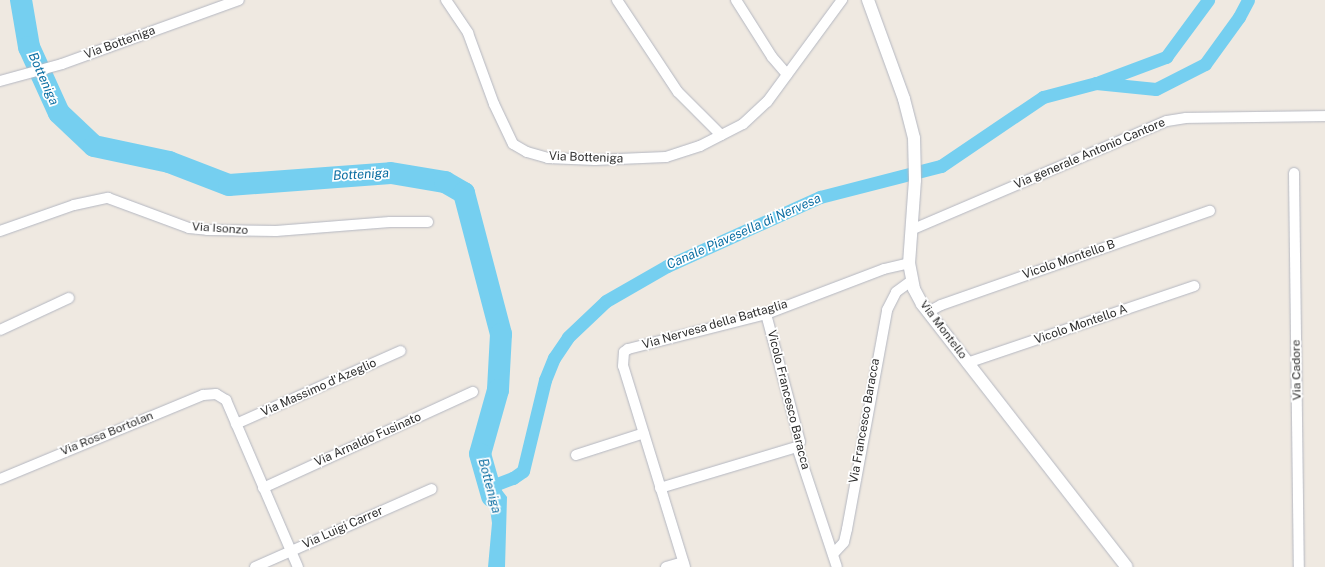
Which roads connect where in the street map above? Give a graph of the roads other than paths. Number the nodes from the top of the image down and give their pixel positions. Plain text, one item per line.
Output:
1 (239, 0) edge
2 (446, 0) edge
3 (617, 0) edge
4 (736, 0) edge
5 (842, 0) edge
6 (868, 0) edge
7 (787, 74) junction
8 (0, 81) edge
9 (1325, 116) edge
10 (721, 135) junction
11 (1294, 173) dead end
12 (1210, 210) dead end
13 (428, 222) dead end
14 (911, 230) junction
15 (0, 231) edge
16 (909, 263) junction
17 (911, 281) junction
18 (1194, 286) dead end
19 (69, 298) dead end
20 (928, 312) junction
21 (766, 314) junction
22 (0, 330) edge
23 (401, 351) dead end
24 (967, 363) junction
25 (473, 392) dead end
26 (236, 424) junction
27 (644, 433) junction
28 (797, 447) junction
29 (576, 455) dead end
30 (0, 479) edge
31 (263, 488) junction
32 (660, 488) junction
33 (432, 489) dead end
34 (291, 551) junction
35 (833, 554) junction
36 (684, 564) edge
37 (255, 567) edge
38 (298, 567) edge
39 (666, 567) edge
40 (837, 567) edge
41 (1127, 567) edge
42 (1299, 567) edge

1 - 8 street, Via Botteniga
2 - 10 street, Via Botteniga
3 - 10 street
4 - 7 street
5 - 7 street, Via Botteniga
6 - 14 street, Via Montello
7 - 10 street, Via Botteniga
9 - 14 street, Via generale Antonio Cantore
11 - 42 street, Via Cadore
12 - 20 street, Vicolo Montello B
13 - 15 street, Via Isonzo
14 - 16 street, Via Montello
16 - 17 street, Via Montello
16 - 21 street, Via Nervesa della Battaglia
17 - 20 street, Via Montello
17 - 35 street, Via Francesco Baracca
18 - 24 street, Vicolo Montello A
19 - 22 street
20 - 24 street, Via Montello
21 - 27 street, Via Nervesa della Battaglia
21 - 28 street, Vicolo Francesco Baracca
23 - 26 street, Via Massimo d'Azeglio
24 - 41 street, Via Montello
25 - 31 street, Via Arnaldo Fusinato
26 - 30 street, Via Rosa Bortolan
26 - 31 street
27 - 29 street
27 - 32 street, Via Nervesa della Battaglia
28 - 32 street
28 - 35 street, Vicolo Francesco Baracca
31 - 34 street
32 - 36 street, Via Nervesa della Battaglia
33 - 34 street, Via Luigi Carrer
34 - 37 street, Via Luigi Carrer
34 - 38 street
35 - 40 street
36 - 39 street

